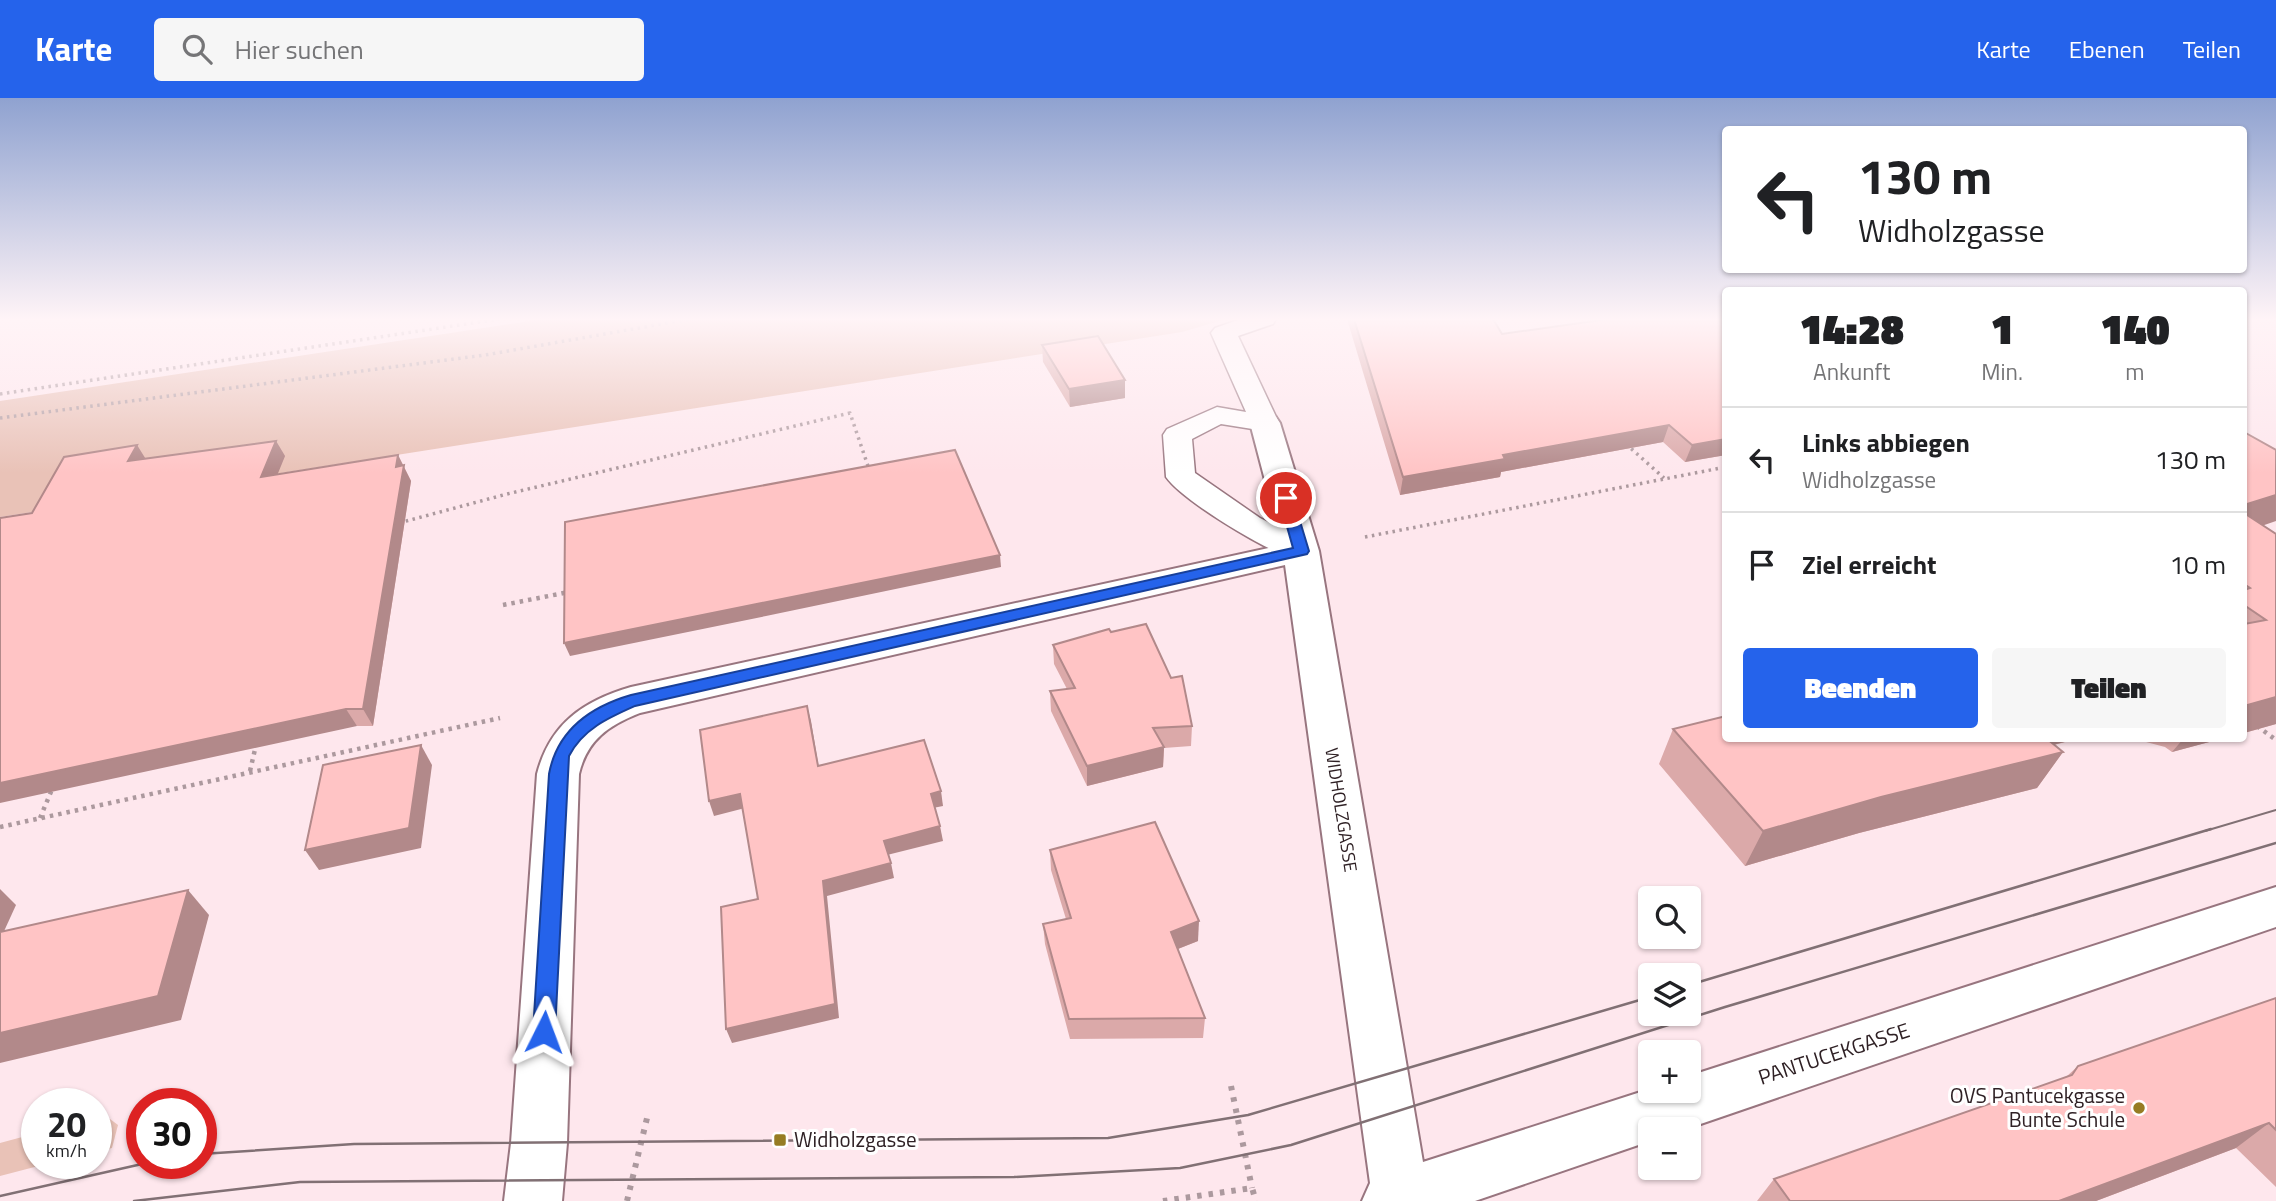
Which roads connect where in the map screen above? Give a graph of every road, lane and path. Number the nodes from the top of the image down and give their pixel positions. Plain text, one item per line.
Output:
1 (157, 370) edge
2 (366, 370) edge
3 (1241, 370) edge
4 (0, 394) edge
5 (0, 418) edge
6 (1265, 423) junction
7 (1616, 435) edge
8 (1722, 468) edge
9 (872, 477) edge
10 (1665, 478) junction
11 (394, 524) edge
12 (1365, 537) dead end
13 (1301, 551) junction
14 (583, 589) edge
15 (503, 605) dead end
16 (500, 718) dead end
17 (2254, 724) edge
18 (260, 731) edge
19 (2276, 740) edge
20 (250, 771) junction
21 (56, 780) edge
22 (40, 818) junction
23 (0, 827) edge
24 (2276, 907) edge
25 (1231, 1086) dead end
26 (648, 1114) dead end
27 (1252, 1188) junction
28 (1397, 1200) edge
29 (533, 1201) edge
30 (626, 1201) edge
31 (1163, 1201) edge
32 (1256, 1201) edge

1 - 4 path
2 - 5 path
3 - 6 lane
6 - 13 street, WIDHOLZGASSE
6 - 13 lane
7 - 10 path
8 - 10 path
9 - 11 path
10 - 12 path
13 - 28 street, WIDHOLZGASSE
13 - 29 street
14 - 15 path
16 - 20 path
17 - 19 path
18 - 20 path
20 - 22 path
21 - 22 path
22 - 23 path
24 - 28 street, PANTUCEKGASSE
25 - 27 path
26 - 30 path
27 - 31 path
27 - 32 path

